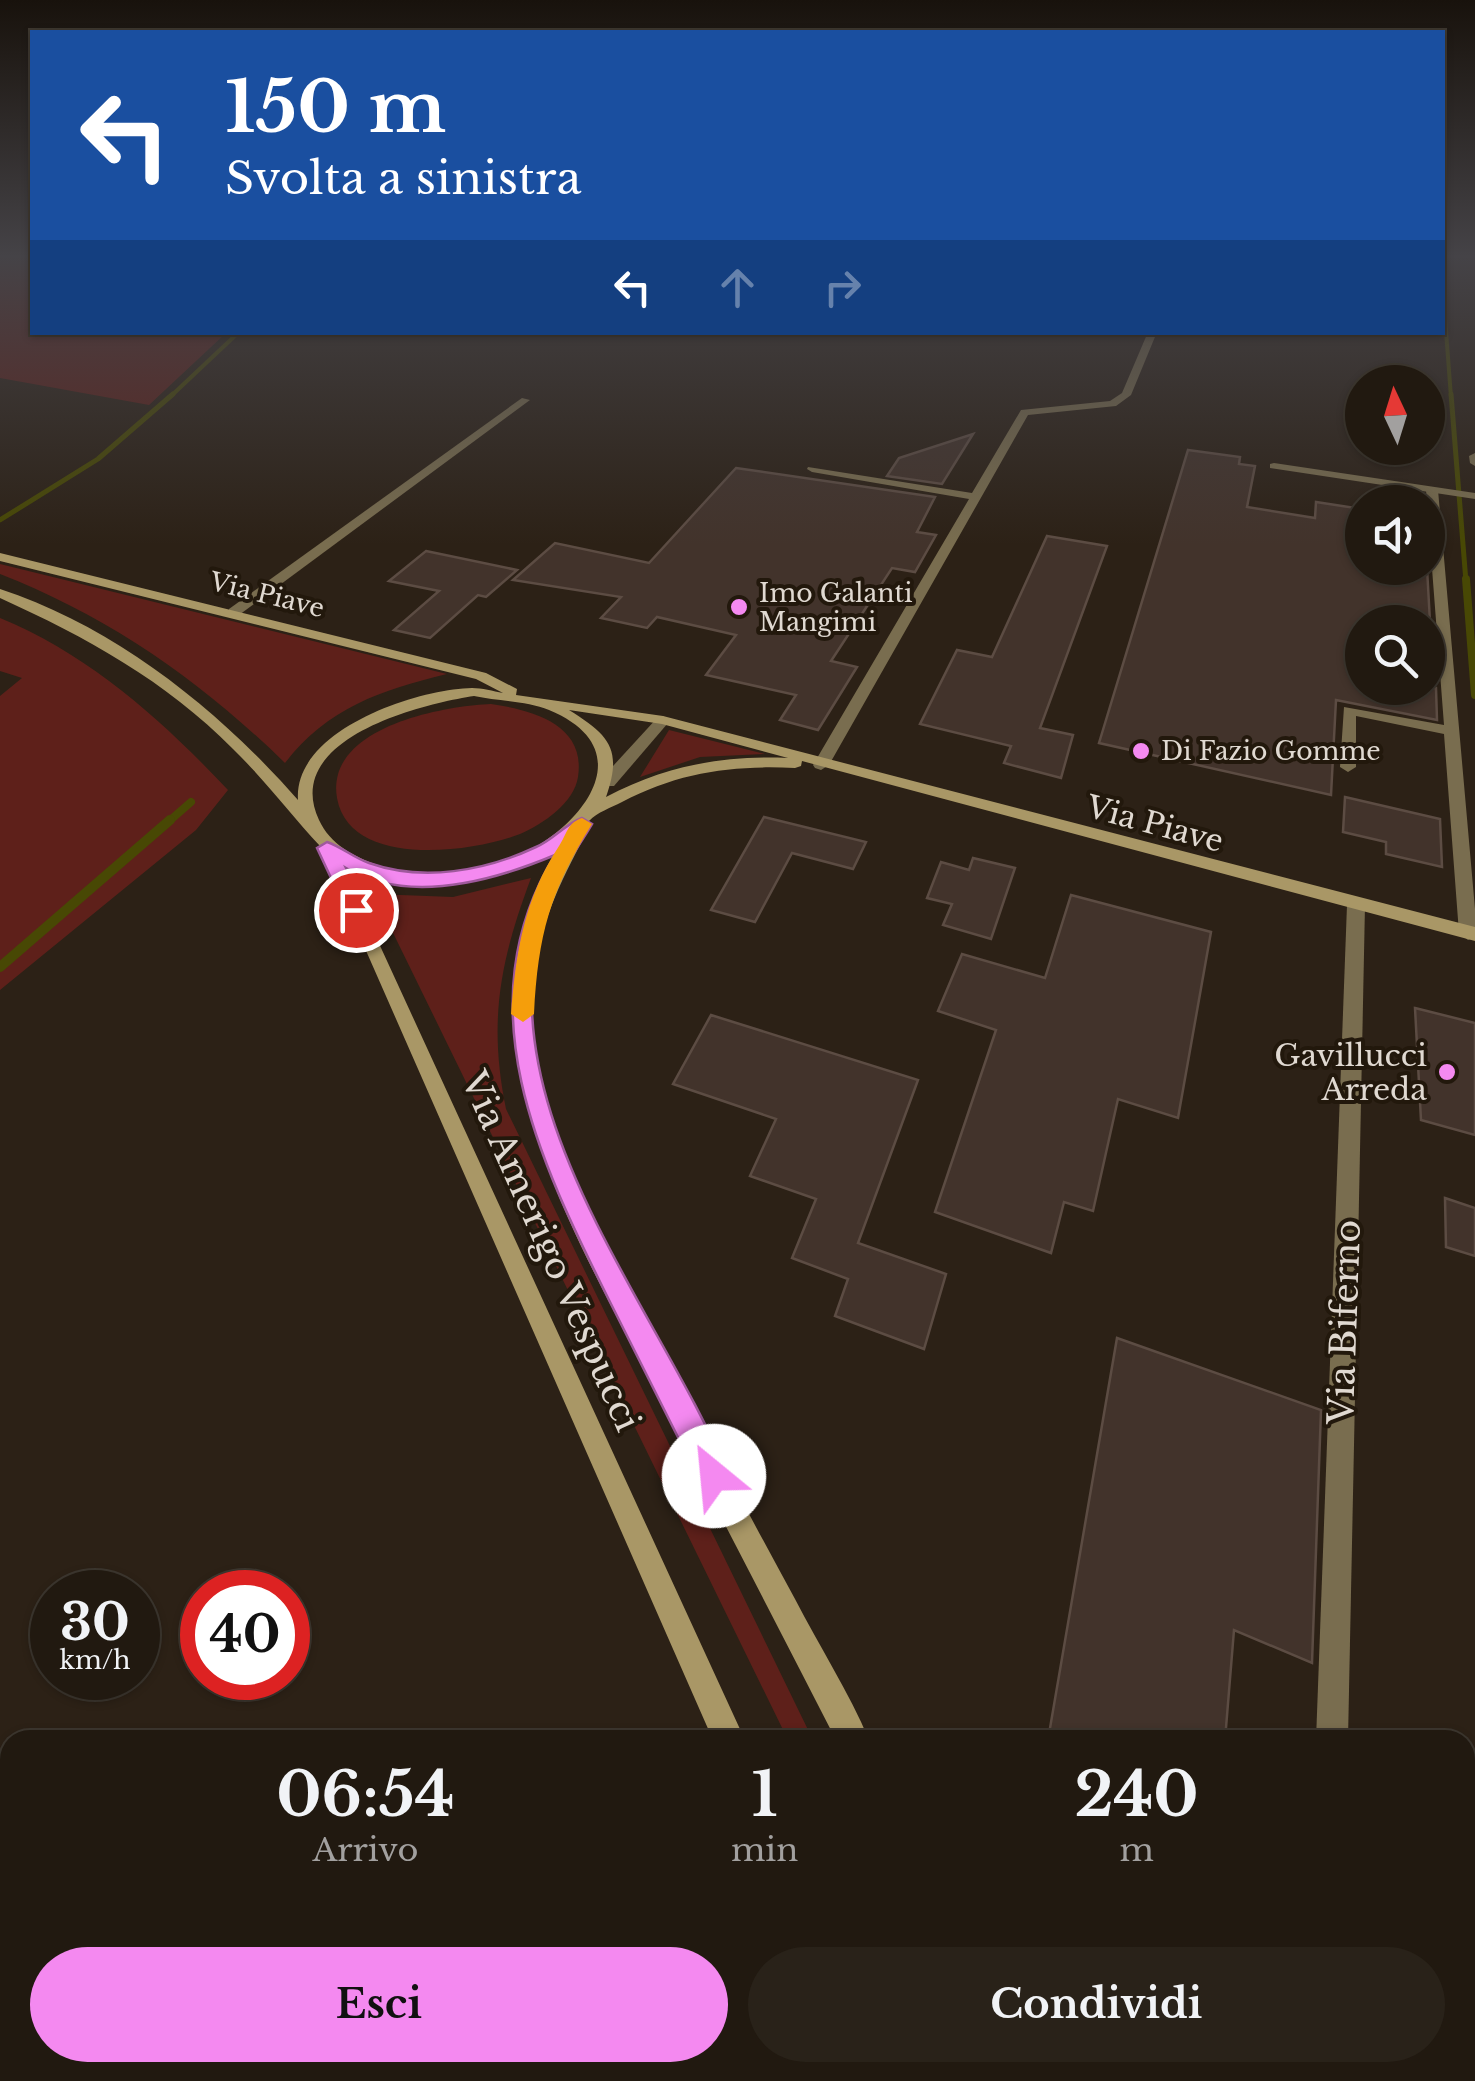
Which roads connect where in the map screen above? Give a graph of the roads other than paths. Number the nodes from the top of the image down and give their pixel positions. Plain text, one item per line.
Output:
1 (1145, 351) edge
2 (524, 400) dead end
3 (1474, 456) edge
4 (1475, 463) edge
5 (1274, 466) dead end
6 (812, 469) dead end
7 (1399, 485) edge
8 (1445, 492) edge
9 (1475, 496) edge
10 (974, 497) junction
11 (0, 557) edge
12 (1440, 585) edge
13 (0, 593) edge
14 (234, 612) junction
15 (518, 695) junction
16 (551, 703) junction
17 (663, 720) junction
18 (1452, 731) junction
19 (821, 765) junction
20 (1348, 767) dead end
21 (608, 782) junction
22 (590, 816) junction
23 (306, 818) junction
24 (327, 848) junction
25 (1356, 905) junction
26 (1472, 933) edge
27 (724, 1730) edge
28 (848, 1730) edge
29 (1332, 1730) edge

1 - 10 street
2 - 14 street
3 - 4 street
5 - 7 street
6 - 10 street
8 - 9 street
10 - 19 street
11 - 14 main road, Via Piave
12 - 18 street
13 - 23 main road
14 - 15 main road, Via Piave
15 - 16 main road
15 - 23 main road
16 - 17 main road, Via Piave
16 - 21 main road
17 - 19 main road, Via Piave
17 - 21 street
18 - 20 street
18 - 26 street
19 - 22 main road, Via Piave
19 - 25 main road, Via Piave
21 - 22 main road
22 - 24 main road
22 - 28 main road, Via Amerigo Vespucci
23 - 24 main road
24 - 27 main road, Via Amerigo Vespucci
25 - 26 main road, Via Piave
25 - 29 street, Via Biferno

